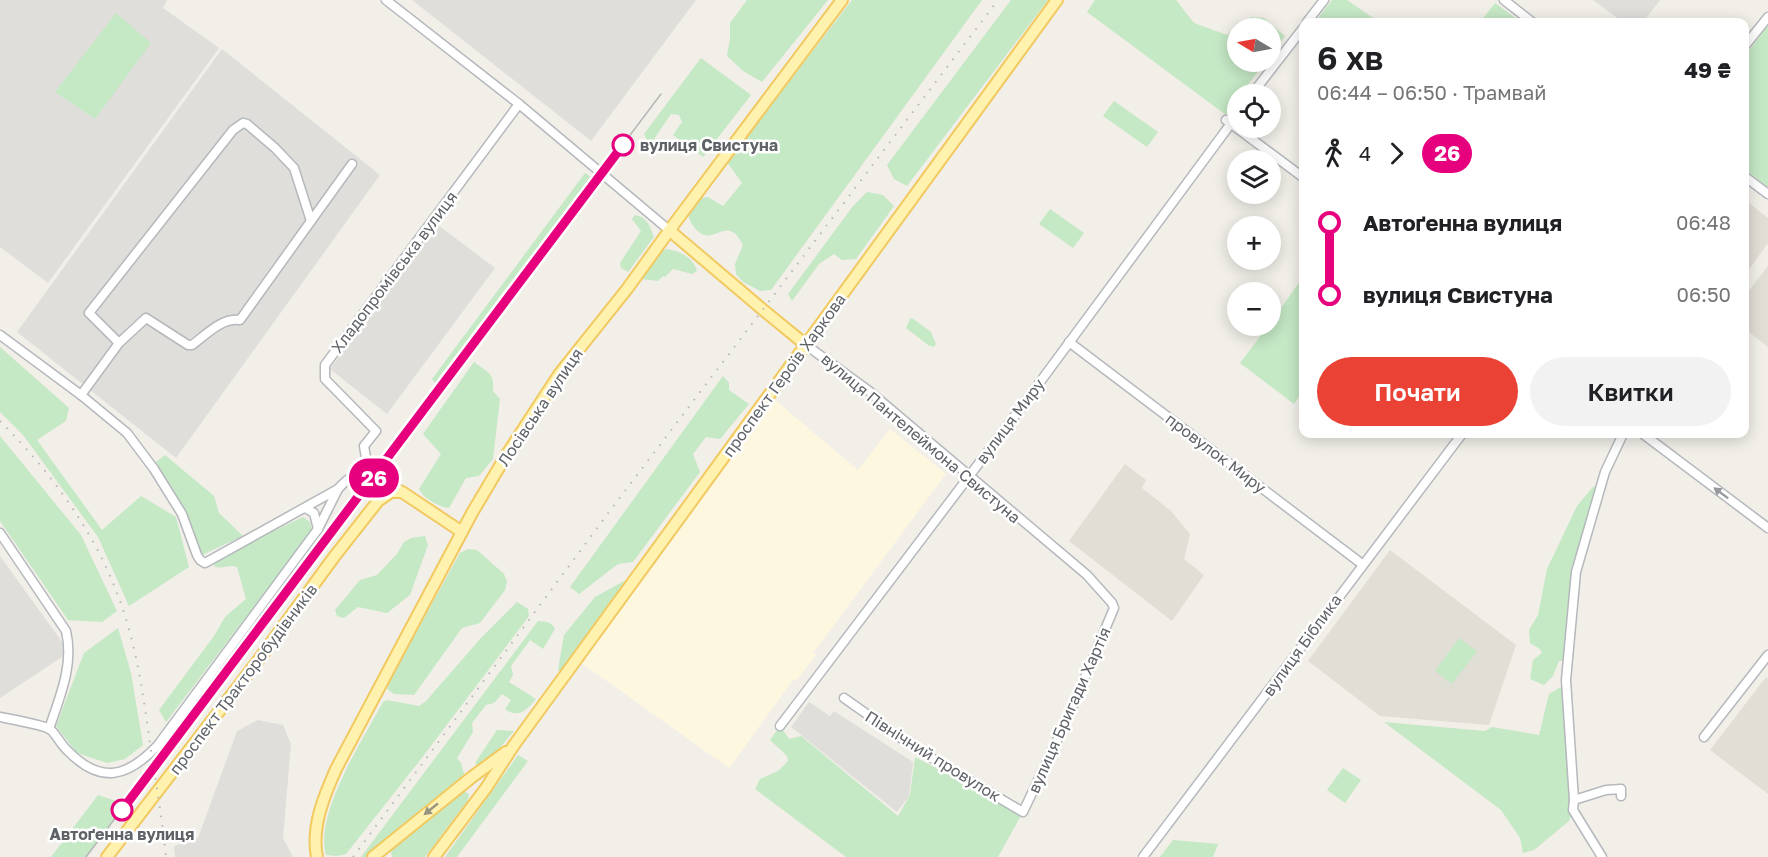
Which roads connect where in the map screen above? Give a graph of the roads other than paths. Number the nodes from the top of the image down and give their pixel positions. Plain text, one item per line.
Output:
1 (386, 0) edge
2 (842, 0) edge
3 (1057, 0) edge
4 (1324, 0) edge
5 (1504, 0) edge
6 (1768, 17) edge
7 (1310, 18) edge
8 (1527, 18) edge
9 (1299, 33) edge
10 (1749, 41) edge
11 (1260, 84) edge
12 (519, 104) junction
13 (1227, 123) edge
14 (1250, 138) edge
15 (352, 164) dead end
16 (1299, 174) edge
17 (1749, 180) edge
18 (1768, 194) edge
19 (311, 221) junction
20 (669, 231) junction
21 (0, 335) edge
22 (1069, 342) junction
23 (119, 343) junction
24 (806, 345) junction
25 (81, 395) junction
26 (1459, 438) edge
27 (1621, 438) edge
28 (1648, 438) edge
29 (369, 470) junction
30 (969, 476) junction
31 (338, 489) junction
32 (402, 492) junction
33 (305, 508) junction
34 (1768, 528) edge
35 (318, 530) junction
36 (462, 532) junction
37 (0, 533) edge
38 (1362, 564) junction
39 (1114, 608) joint
40 (1768, 655) edge
41 (844, 698) dead end
42 (0, 717) edge
43 (780, 726) dead end
44 (49, 729) junction
45 (1704, 737) dead end
46 (511, 749) junction
47 (458, 788) junction
48 (1622, 796) dead end
49 (1574, 800) junction
50 (1023, 812) joint
51 (468, 813) junction
52 (384, 852) edge
53 (107, 857) edge
54 (317, 857) edge
55 (373, 857) edge
56 (434, 857) edge
57 (1143, 857) edge
58 (1602, 857) edge

1 - 12 street, вулиця Пантелеймона Свистуна
2 - 20 main road, Лосівська вулиця
3 - 24 main road, проспект Героїв Харкова
4 - 7 street
5 - 8 street
6 - 10 street
9 - 11 street
12 - 20 street, вулиця Пантелеймона Свистуна
12 - 29 street, Хладопромівська вулиця
13 - 22 street, вулиця Миру
14 - 16 street
15 - 19 street
17 - 18 street
19 - 23 street
19 - 23 street
20 - 24 main road, вулиця Пантелеймона Свистуна
20 - 36 main road, Лосівська вулиця
21 - 25 street
22 - 30 street, вулиця Миру
22 - 38 street, провулок Миру
23 - 25 street
24 - 30 street, вулиця Пантелеймона Свистуна
24 - 46 main road, проспект Героїв Харкова
25 - 33 street
26 - 38 street, вулиця Біблика
27 - 49 street
34 -> 28 street
29 - 31 street
29 - 32 street
30 - 39 street, вулиця Пантелеймона Свистуна
30 - 43 street, вулиця Миру
31 - 33 street
31 - 35 street
32 - 36 main road
32 - 53 main road, проспект Тракторобудівників
33 - 35 street
35 - 44 street
36 - 54 main road, Лосівська вулиця
37 - 44 street
38 - 57 street, вулиця Біблика
39 - 50 street, вулиця Бригади Хартія
40 - 45 street
41 - 50 street, Північний провулок
42 - 44 street
46 - 47 main road, проспект Героїв Харкова
46 - 51 main road, проспект Героїв Харкова
47 - 51 main road
47 -> 52 main road, проспект Героїв Харкова
48 - 49 street
49 - 58 street
51 - 56 main road, проспект Героїв Харкова
52 - 55 main road, проспект Героїв Харкова

